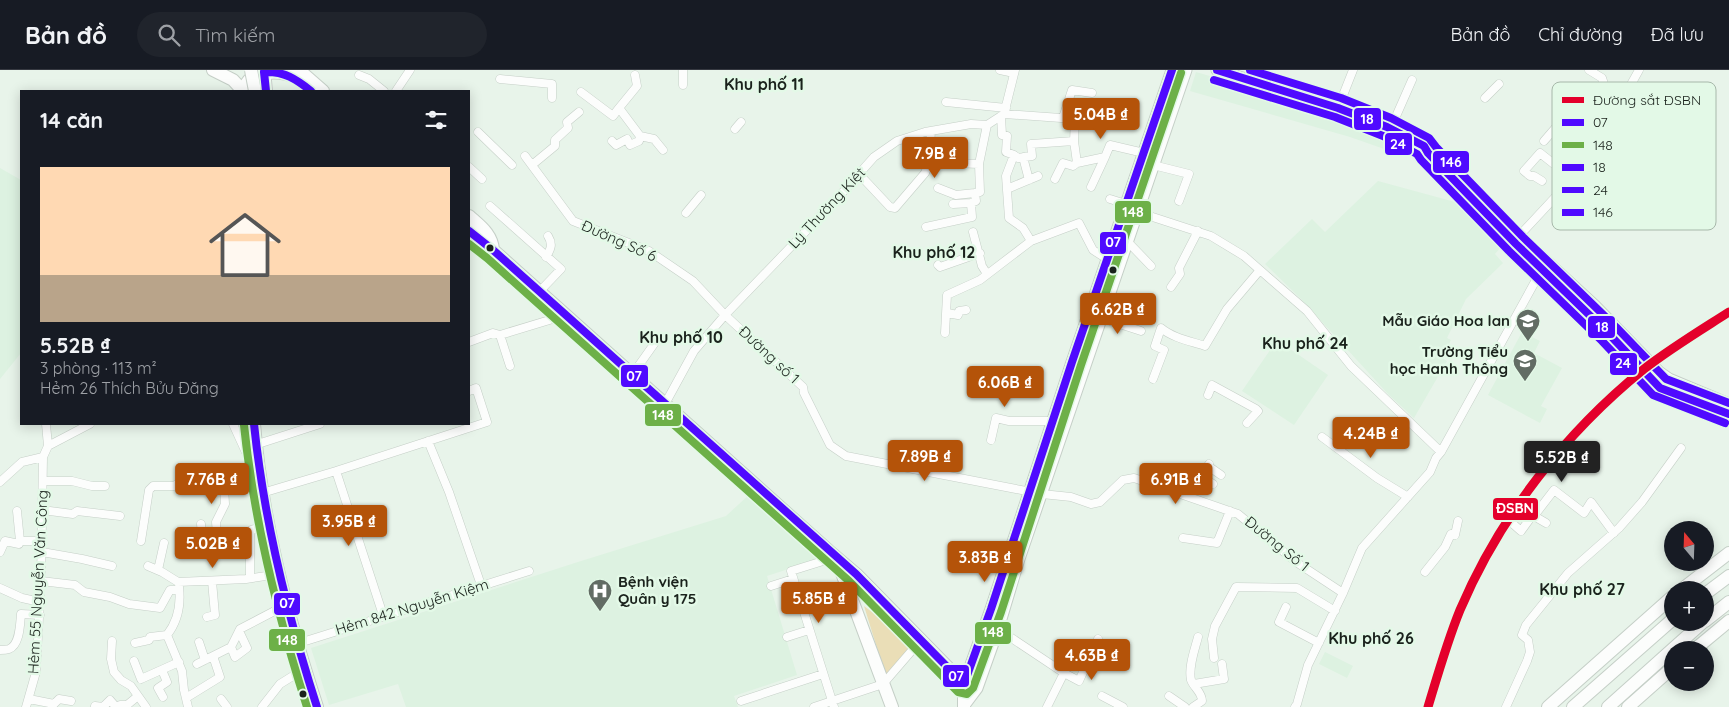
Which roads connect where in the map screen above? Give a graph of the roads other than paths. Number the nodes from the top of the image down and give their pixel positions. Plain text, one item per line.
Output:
1 (213, 70) edge
2 (241, 70) edge
3 (251, 70) edge
4 (309, 70) edge
5 (410, 70) edge
6 (683, 70) edge
7 (1000, 70) edge
8 (1172, 70) edge
9 (1186, 70) edge
10 (1217, 70) edge
11 (1353, 70) edge
12 (1588, 70) edge
13 (1639, 70) edge
14 (264, 71) edge
15 (295, 72) edge
16 (1015, 72) edge
17 (358, 75) dead end
18 (635, 75) dead end
19 (500, 79) dead end
20 (1412, 80) dead end
21 (391, 82) dead end
22 (1603, 82) edge
23 (1632, 82) edge
24 (1499, 84) dead end
25 (684, 85) dead end
26 (398, 89) edge
27 (247, 90) edge
28 (266, 90) edge
29 (309, 90) edge
30 (322, 90) edge
31 (331, 90) edge
32 (383, 90) edge
33 (581, 92) dead end
34 (1092, 93) dead end
35 (552, 98) dead end
36 (1485, 98) dead end
37 (946, 102) dead end
38 (619, 108) junction
39 (1338, 108) junction
40 (579, 112) dead end
41 (1004, 113) junction
42 (1063, 118) junction
43 (741, 122) dead end
44 (987, 125) junction
45 (735, 129) dead end
46 (1390, 130) junction
47 (931, 131) junction
48 (1552, 131) edge
49 (478, 132) dead end
50 (640, 136) junction
51 (612, 141) dead end
52 (1074, 141) junction
53 (1544, 141) dead end
54 (1424, 146) junction
55 (663, 150) dead end
56 (1144, 153) junction
57 (1014, 155) junction
58 (525, 156) dead end
59 (1023, 157) junction
60 (1105, 157) junction
61 (954, 163) dead end
62 (1077, 163) junction
63 (1552, 163) edge
64 (979, 164) junction
65 (512, 165) dead end
66 (532, 165) junction
67 (1153, 165) junction
68 (470, 168) edge
69 (859, 174) junction
70 (1038, 176) dead end
71 (482, 179) dead end
72 (1055, 179) dead end
73 (1029, 180) junction
74 (1542, 181) dead end
75 (1091, 187) dead end
76 (938, 188) dead end
77 (1007, 190) junction
78 (976, 193) junction
79 (700, 195) dead end
80 (1110, 199) dead end
81 (1180, 201) dead end
82 (1552, 201) edge
83 (971, 203) junction
84 (953, 204) dead end
85 (490, 206) dead end
86 (1126, 206) junction
87 (1137, 212) junction
88 (686, 213) dead end
89 (470, 224) edge
90 (926, 227) dead end
91 (1198, 231) junction
92 (974, 232) dead end
93 (548, 236) dead end
94 (1519, 236) junction
95 (1031, 241) junction
96 (1127, 241) junction
97 (980, 253) junction
98 (546, 257) junction
99 (1107, 259) junction
100 (938, 265) dead end
101 (1545, 265) junction
102 (1151, 266) dead end
103 (1260, 270) junction
104 (987, 274) junction
105 (1171, 287) dead end
106 (540, 292) junction
107 (966, 310) dead end
108 (947, 313) junction
109 (1133, 314) dead end
110 (725, 315) junction
111 (566, 316) junction
112 (1101, 318) junction
113 (1129, 327) junction
114 (1141, 331) dead end
115 (945, 334) dead end
116 (500, 335) junction
117 (470, 342) edge
118 (654, 344) dead end
119 (510, 366) dead end
120 (632, 375) junction
121 (1655, 376) junction
122 (1152, 379) dead end
123 (473, 389) edge
124 (1208, 395) dead end
125 (665, 404) junction
126 (1729, 404) edge
127 (1729, 414) edge
128 (1052, 422) junction
129 (1247, 423) dead end
130 (46, 425) edge
131 (88, 425) edge
132 (234, 425) edge
133 (254, 425) edge
134 (317, 425) edge
135 (1322, 437) dead end
136 (991, 440) dead end
137 (428, 441) junction
138 (255, 445) junction
139 (48, 446) junction
140 (1681, 448) dead end
141 (1441, 452) junction
142 (43, 457) junction
143 (256, 470) junction
144 (336, 471) junction
145 (1221, 475) dead end
146 (227, 478) junction
147 (43, 481) junction
148 (0, 482) edge
149 (1213, 484) dead end
150 (105, 486) dead end
151 (1029, 490) junction
152 (262, 492) junction
153 (1042, 494) junction
154 (1408, 496) junction
155 (42, 510) junction
156 (17, 511) dead end
157 (1230, 511) junction
158 (120, 516) dead end
159 (1529, 520) dead end
160 (1458, 521) dead end
161 (1546, 523) dead end
162 (201, 524) dead end
163 (1513, 524) dead end
164 (268, 525) junction
165 (1614, 532) junction
166 (221, 536) junction
167 (250, 536) junction
168 (1183, 538) dead end
169 (20, 541) junction
170 (42, 541) junction
171 (141, 541) dead end
172 (164, 542) dead end
173 (0, 552) edge
174 (42, 552) junction
175 (187, 553) dead end
176 (1729, 553) edge
177 (836, 558) junction
178 (112, 566) dead end
179 (148, 566) dead end
180 (158, 570) junction
181 (529, 571) dead end
182 (1425, 572) dead end
183 (279, 574) junction
184 (1729, 576) edge
185 (250, 578) junction
186 (793, 579) junction
187 (212, 580) junction
188 (41, 581) junction
189 (1693, 581) edge
190 (481, 585) junction
191 (179, 586) junction
192 (771, 586) dead end
193 (1714, 587) edge
194 (0, 588) edge
195 (1343, 593) junction
196 (40, 602) junction
197 (1729, 602) edge
198 (1664, 604) edge
199 (286, 605) junction
200 (1286, 607) dead end
201 (1335, 611) junction
202 (1714, 614) edge
203 (40, 615) junction
204 (383, 615) junction
205 (207, 617) dead end
206 (1729, 621) edge
207 (1664, 627) edge
208 (998, 629) junction
209 (809, 630) junction
210 (239, 631) junction
211 (1694, 631) edge
212 (167, 635) junction
213 (787, 637) dead end
214 (1198, 637) dead end
215 (1098, 639) dead end
216 (920, 640) junction
217 (112, 641) dead end
218 (1705, 641) edge
219 (199, 642) dead end
220 (135, 643) dead end
221 (1319, 643) junction
222 (296, 644) junction
223 (231, 648) junction
224 (0, 650) edge
225 (214, 656) junction
226 (1214, 658) dead end
227 (134, 661) dead end
228 (179, 662) junction
229 (1222, 664) dead end
230 (304, 669) junction
231 (162, 670) junction
232 (1064, 673) junction
233 (823, 674) junction
234 (1664, 675) edge
235 (883, 684) junction
236 (964, 684) junction
237 (1194, 684) junction
238 (138, 696) junction
239 (1102, 696) dead end
240 (1169, 696) dead end
241 (163, 697) dead end
242 (186, 698) junction
243 (221, 699) dead end
244 (71, 701) dead end
245 (741, 701) dead end
246 (27, 703) edge
247 (833, 704) edge
248 (1113, 705) edge
249 (95, 706) dead end
250 (964, 706) edge
251 (103, 707) edge
252 (146, 707) edge
253 (188, 707) edge
254 (227, 707) edge
255 (262, 707) edge
256 (317, 707) edge
257 (814, 707) edge
258 (892, 707) edge
259 (1047, 707) edge
260 (1122, 707) edge
261 (1185, 707) edge
262 (1192, 707) edge
263 (1295, 707) edge
264 (1506, 707) edge
265 (1548, 707) edge
266 (1573, 707) edge
267 (1608, 707) edge
268 (1628, 707) edge

1 - 27 main road
2 - 27 main road
3 - 27 main road, bridge
4 - 31 main road
5 - 26 street
6 - 25 street
7 - 16 street
8 - 56 main road
9 - 67 main road
10 - 39 main road
11 - 39 street
12 - 22 street
13 - 23 street
14 - 15 main road
14 - 27 main road
14 - 28 main road
15 - 29 main road
15 - 30 main road
16 - 41 street
17 - 32 street
18 - 38 street
19 - 35 street
20 - 46 street
21 - 26 street
24 - 36 street
33 - 38 street
34 - 42 street
37 - 41 street
38 - 50 street
39 - 46 main road
40 - 66 street
41 - 42 street
41 - 44 street
41 - 57 street
42 - 52 street
43 - 45 street
44 - 47 street, Lý Thường Kiệt
44 - 64 street
46 - 54 main road
47 - 69 street, Lý Thường Kiệt
47 - 69 street
48 - 53 street
49 - 65 street
50 - 51 street
50 - 55 street
52 - 59 street
52 - 62 street
54 - 94 main road
54 - 101 main road
56 - 60 street
56 - 86 main road
57 - 59 street
57 - 77 street
58 - 66 street, Đường Số 6
59 - 73 street
60 - 62 street
60 - 75 street
61 - 64 street
62 - 72 street
63 - 74 street
64 - 78 street
66 - 110 street, Đường Số 6
67 - 81 street
67 - 87 main road
68 - 71 street
69 - 110 street, Lý Thường Kiệt
70 - 73 street
73 - 77 street
76 - 78 street
77 - 95 street
78 - 83 street
79 - 88 street
80 - 86 street
82 - 94 street
83 - 84 street
83 - 90 street
85 - 98 street
86 - 87 street
86 - 99 main road
87 - 91 street
87 - 96 main road
89 - 106 main road
91 - 103 street
91 - 105 street
92 - 97 street
93 - 98 street
94 - 101 main road
95 - 99 street
95 - 104 street
96 - 102 street
96 - 112 main road
97 - 100 street
97 - 104 street
98 - 106 street
99 - 128 main road
101 - 121 main road
101 - 141 street
103 - 122 street
103 - 141 street
104 - 108 street
106 - 111 main road
107 - 108 street
108 - 115 street
109 - 113 street
110 - 125 street, Lý Thường Kiệt
110 - 151 street, Đường số 1
111 - 116 street
111 - 120 main road
112 - 113 street
112 - 153 main road
113 - 114 street
116 - 117 street
116 - 119 street
118 - 120 street
120 - 125 main road
121 - 126 main road
121 - 127 main road
123 - 137 street
124 - 129 street
125 - 177 main road
128 - 136 street
128 - 151 main road
130 - 139 street
131 - 139 street
132 - 143 street
133 - 138 main road
134 - 138 street
135 - 154 street
137 - 144 street
137 - 190 street
138 - 143 main road
139 - 142 street
140 - 165 street
141 - 154 street
142 - 147 street, Hẻm 55 Nguyễn Văn Công
142 - 148 street
143 - 146 street
143 - 152 main road
144 - 152 street
144 - 204 street
145 - 149 street
146 - 166 street
146 - 171 street
147 - 150 street
147 - 155 street, Hẻm 55 Nguyễn Văn Công
151 - 153 street, Đường số 1
151 - 236 main road
152 - 164 main road
153 - 157 street, Đường Số 1
153 - 208 main road
154 - 195 street
155 - 158 street
155 - 170 street, Hẻm 55 Nguyễn Văn Công
156 - 169 street
157 - 168 street
157 - 195 street, Đường Số 1
159 - 163 street
160 - 182 street
161 - 165 street
162 - 166 street
164 - 167 street
164 - 183 main road
165 - 264 street
166 - 167 street
166 - 175 street
167 - 185 street
169 - 170 street
169 - 173 street
170 - 174 street, Hẻm 55 Nguyễn Văn Công
172 - 180 street
174 - 178 street
174 - 188 street, Hẻm 55 Nguyễn Văn Công
176 - 189 main road
177 - 186 street
177 - 216 main road
177 - 235 main road
179 - 180 street
180 - 191 street
181 - 190 street, Hẻm 842 Nguyễn Kiệm
183 - 185 street
183 - 199 main road
184 - 193 main road
185 - 187 street
186 - 192 street
186 - 209 street
187 - 191 street
187 - 205 street
188 - 191 street
188 - 196 street, Hẻm 55 Nguyễn Văn Công
190 - 204 street, Hẻm 842 Nguyễn Kiệm
191 - 212 street
194 - 196 street
195 - 201 street
196 - 203 street, Hẻm 55 Nguyễn Văn Công
197 - 202 main road
198 - 265 main road
199 - 210 street
199 - 222 main road
200 - 221 street
201 - 221 street
201 - 226 street
203 - 224 street
203 - 246 street, Hẻm 55 Nguyễn Văn Công
204 - 222 street, Hẻm 842 Nguyễn Kiệm
206 - 218 main road
207 - 266 main road
208 - 232 street
208 - 250 main road
209 - 213 street
209 - 233 street
210 - 223 street
210 - 223 street
211 - 267 main road
212 - 220 street
212 - 228 street
214 - 237 street
215 - 232 street
216 - 235 street
216 - 236 main road
217 - 238 street
219 - 225 street
221 - 263 street
222 - 230 main road
223 - 225 street
225 - 242 street
227 - 231 street
228 - 231 street
228 - 242 street
229 - 237 street
230 - 255 street
230 - 256 main road
231 - 241 street
232 - 259 street
233 - 245 street
233 - 247 street
234 - 268 main road
235 - 247 street
235 - 258 main road
236 - 250 main road
237 - 262 street
238 - 251 street
238 - 252 street
239 - 248 street
240 - 261 street
242 - 253 street
243 - 254 street
244 - 246 street
247 - 257 street
248 - 260 street
249 - 251 street

